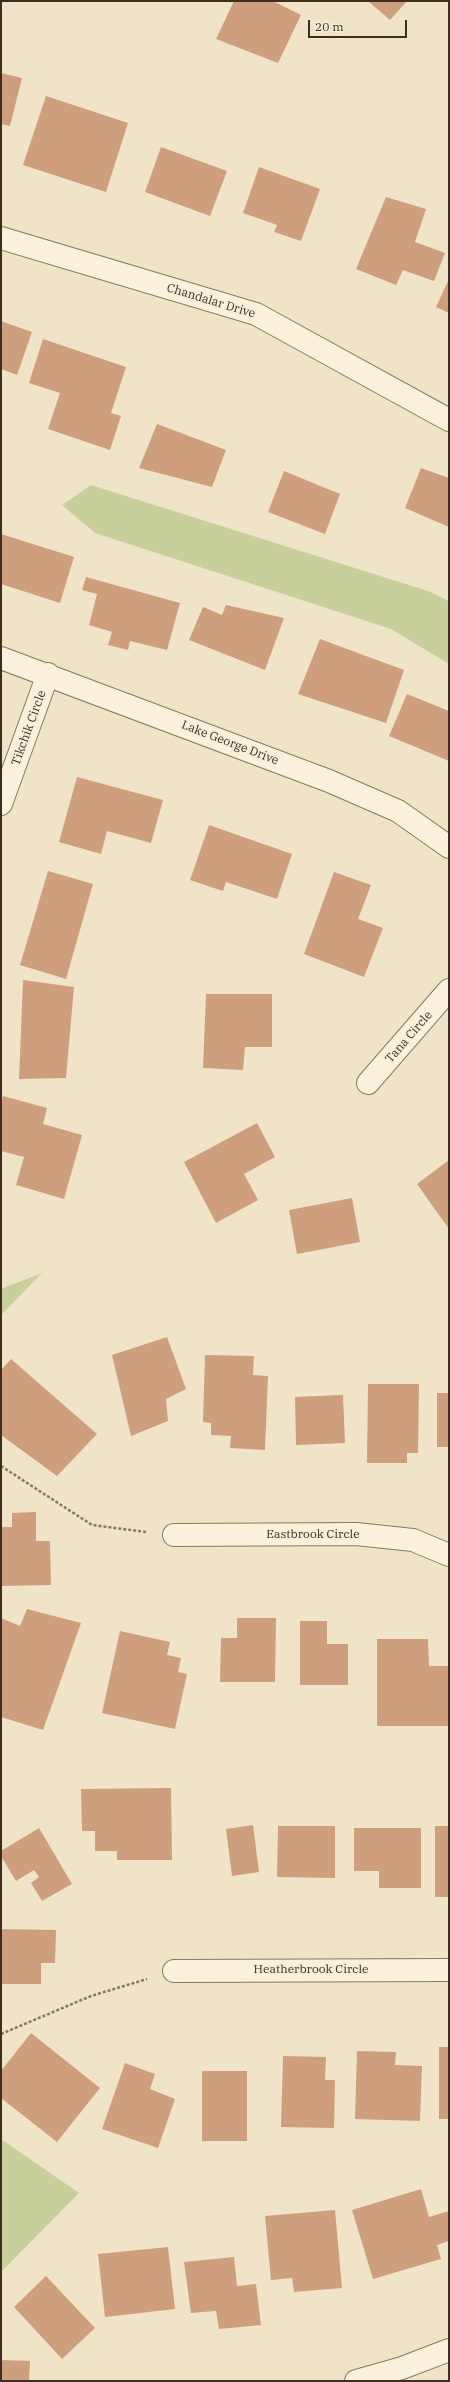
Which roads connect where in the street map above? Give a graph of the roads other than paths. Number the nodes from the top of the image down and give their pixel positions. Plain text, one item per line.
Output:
1 (1, 238) edge
2 (449, 420) edge
3 (1, 658) edge
4 (48, 674) junction
5 (1, 804) edge
6 (449, 847) edge
7 (449, 990) edge
8 (368, 1083) dead end
9 (174, 1535) road end
10 (449, 1555) edge
11 (449, 1970) edge
12 (174, 1971) road end
13 (449, 2350) edge
14 (356, 2381) edge

1 - 2 street, Chandalar Drive
3 - 4 street, Lake George Drive
4 - 5 street, Tikchik Circle
4 - 6 street, Lake George Drive
7 - 8 street, Tana Circle
9 - 10 street, Eastbrook Circle
11 - 12 street, Heatherbrook Circle
13 - 14 street

